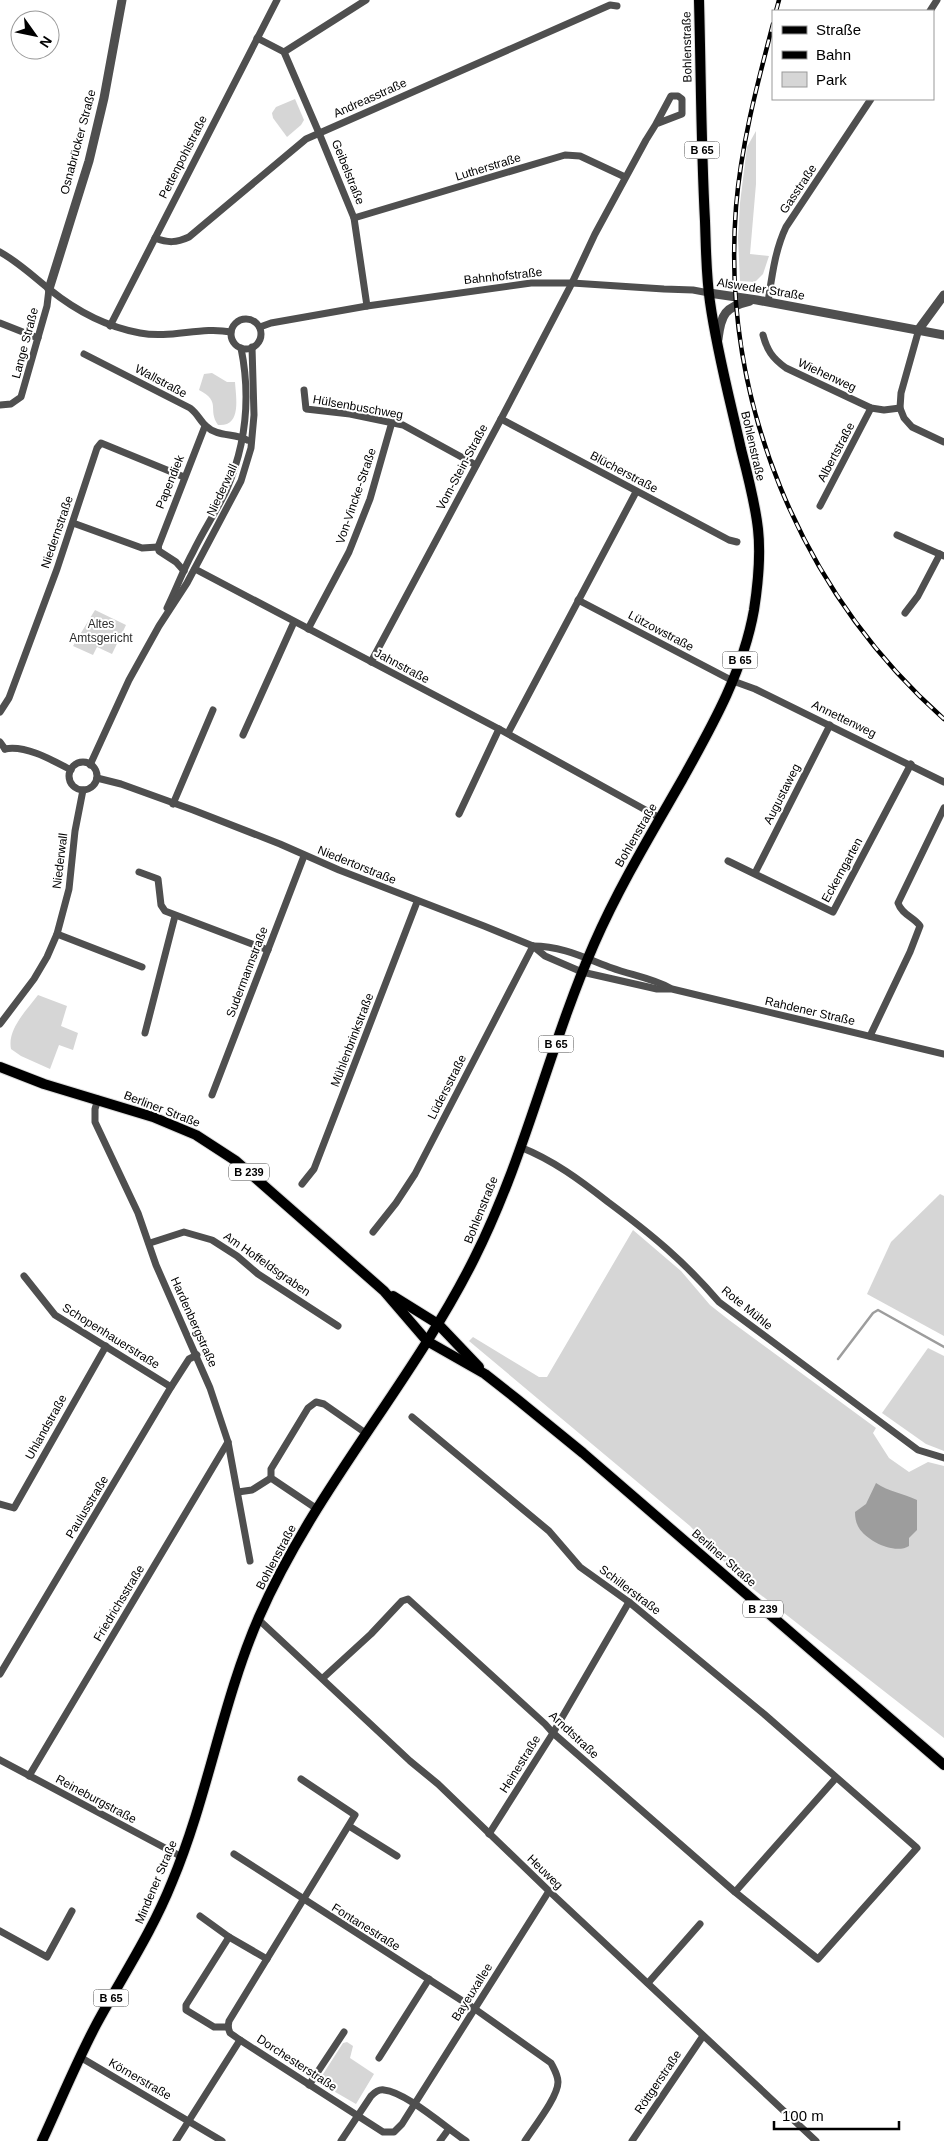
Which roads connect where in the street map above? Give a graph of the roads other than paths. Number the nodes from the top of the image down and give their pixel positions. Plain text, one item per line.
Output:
1 (122, 0) edge
2 (277, 0) edge
3 (366, 0) edge
4 (699, 0) edge
5 (616, 6) dead end
6 (257, 38) junction
7 (284, 52) junction
8 (870, 100) edge
9 (656, 124) dead end
10 (320, 133) junction
11 (625, 177) junction
12 (354, 218) junction
13 (154, 238) junction
14 (0, 252) edge
15 (572, 282) junction
16 (49, 289) junction
17 (709, 293) junction
18 (944, 295) edge
19 (757, 300) junction
20 (768, 302) junction
21 (367, 306) junction
22 (0, 323) edge
23 (110, 326) junction
24 (260, 327) junction
25 (919, 329) junction
26 (231, 332) junction
27 (763, 334) dead end
28 (944, 334) edge
29 (38, 338) junction
30 (717, 347) junction
31 (241, 348) junction
32 (252, 348) junction
33 (84, 354) dead end
34 (304, 390) dead end
35 (0, 405) edge
36 (871, 408) junction
37 (900, 408) junction
38 (501, 419) junction
39 (392, 422) junction
40 (205, 426) junction
41 (243, 438) junction
42 (252, 442) junction
43 (944, 442) edge
44 (476, 465) junction
45 (184, 477) junction
46 (636, 492) junction
47 (820, 506) dead end
48 (72, 523) junction
49 (897, 535) dead end
50 (737, 542) dead end
51 (158, 546) junction
52 (942, 555) edge
53 (195, 568) junction
54 (184, 571) junction
55 (578, 600) junction
56 (905, 613) dead end
57 (294, 622) junction
58 (159, 626) junction
59 (308, 629) junction
60 (371, 662) junction
61 (733, 681) junction
62 (213, 710) dead end
63 (0, 712) edge
64 (830, 725) junction
65 (499, 729) junction
66 (508, 734) junction
67 (243, 735) dead end
68 (0, 742) edge
69 (2, 751) edge
70 (90, 764) junction
71 (911, 764) junction
72 (71, 770) junction
73 (97, 778) junction
74 (944, 782) edge
75 (83, 790) junction
76 (173, 804) junction
77 (944, 808) edge
78 (459, 814) dead end
79 (660, 818) junction
80 (304, 856) junction
81 (728, 861) dead end
82 (139, 872) dead end
83 (754, 874) junction
84 (417, 902) junction
85 (175, 916) junction
86 (57, 934) junction
87 (533, 946) junction
88 (268, 950) junction
89 (588, 958) junction
90 (142, 967) dead end
91 (582, 972) junction
92 (672, 989) junction
93 (0, 1024) edge
94 (145, 1032) dead end
95 (870, 1036) junction
96 (944, 1054) edge
97 (0, 1067) edge
98 (212, 1095) dead end
99 (98, 1099) junction
100 (520, 1147) junction
101 (302, 1184) dead end
102 (373, 1232) dead end
103 (150, 1243) junction
104 (24, 1276) dead end
105 (384, 1291) junction
106 (438, 1324) junction
107 (338, 1326) dead end
108 (427, 1341) junction
109 (106, 1346) junction
110 (197, 1355) junction
111 (485, 1374) junction
112 (172, 1387) junction
113 (412, 1417) dead end
114 (368, 1434) junction
115 (228, 1442) junction
116 (944, 1458) edge
117 (271, 1478) junction
118 (238, 1492) junction
119 (0, 1504) edge
120 (318, 1510) junction
121 (250, 1561) dead end
122 (629, 1602) junction
123 (258, 1618) junction
124 (0, 1674) edge
125 (323, 1678) junction
126 (553, 1733) junction
127 (0, 1760) edge
128 (944, 1765) edge
129 (30, 1776) junction
130 (836, 1778) junction
131 (301, 1779) dead end
132 (349, 1826) junction
133 (489, 1834) junction
134 (234, 1854) dead end
135 (397, 1856) dead end
136 (182, 1857) junction
137 (549, 1891) junction
138 (735, 1892) junction
139 (304, 1901) junction
140 (72, 1911) dead end
141 (200, 1916) dead end
142 (700, 1924) dead end
143 (0, 1931) edge
144 (229, 1937) junction
145 (818, 1958) joint
146 (267, 1960) junction
147 (429, 1979) junction
148 (648, 1983) junction
149 (475, 2009) junction
150 (228, 2027) junction
151 (344, 2032) dead end
152 (703, 2036) junction
153 (240, 2040) junction
154 (80, 2057) junction
155 (379, 2058) dead end
156 (309, 2085) junction
157 (414, 2104) junction
158 (358, 2116) junction
159 (189, 2120) junction
160 (448, 2130) junction
161 (42, 2141) edge
162 (176, 2141) edge
163 (222, 2141) edge
164 (341, 2141) edge
165 (440, 2141) edge
166 (466, 2141) edge
167 (525, 2141) edge
168 (632, 2141) edge
169 (816, 2141) edge

1 - 16 street, Osnabrücker Straße
2 - 6 street, Pettenpohlstraße
3 - 7 street
4 - 17 main road, Bohlenstraße / B 65
5 - 10 street, Andreasstraße
6 - 7 street
6 - 13 street, Pettenpohlstraße
7 - 10 street, Geibelstraße
8 - 20 street, Gasstraße
9 - 11 street
10 - 12 street, Geibelstraße
10 - 13 street, Andreasstraße
11 - 12 street, Lutherstraße
11 - 15 street
12 - 21 street, Geibelstraße
13 - 23 street, Pettenpohlstraße
14 - 16 street
15 - 17 street, Alsweder Straße
15 - 21 street, Bahnhofstraße
15 - 38 street, Vom-Stein-Straße
16 - 23 street
16 - 29 street, Lange Straße
17 - 19 street, Alsweder Straße
17 - 30 main road, Bohlenstraße / B 65
18 - 25 street
19 - 20 street, Alsweder Straße
19 - 30 street
20 - 25 street, Alsweder Straße
21 - 24 street, Bahnhofstraße
22 - 29 street
23 - 26 street
24 - 26 street
24 - 32 street
25 - 28 street, Alsweder Straße
25 - 37 street
26 - 31 street
27 - 36 street, Wiehenweg
29 - 35 street, Lange Straße
30 - 61 main road, Bohlenstraße / B 65
31 - 32 street
31 - 41 street, Niederwall
32 - 42 street, Niederwall
33 - 40 street, Wallstraße
34 - 39 street, Hülsenbuschweg
36 - 37 street, Wiehenweg
36 - 47 street, Albertstraße
37 - 43 street
38 - 44 street, Vom-Stein-Straße
38 - 46 street, Blücherstraße
39 - 44 street, Hülsenbuschweg
39 - 59 street, Von-Vincke-Straße
40 - 41 street, Wallstraße
40 - 45 street, Papendiek
41 - 42 street
41 - 54 street, Niederwall
42 - 53 street, Niederwall
44 - 60 street, Vom-Stein-Straße
45 - 48 street, Niedernstraße
45 - 51 street, Papendiek
46 - 50 street, Blücherstraße
46 - 55 street
48 - 51 street
48 - 63 street, Niedernstraße
49 - 52 street
51 - 54 street
52 - 56 street
53 - 57 street, Jahnstraße
53 - 58 street, Niederwall
54 - 58 street, Niederwall
55 - 61 street, Lützowstraße
55 - 66 street
57 - 59 street, Jahnstraße
57 - 67 street
58 - 70 street, Niederwall
59 - 60 street, Jahnstraße
60 - 65 street, Jahnstraße
61 - 64 street, Annettenweg
61 - 79 main road, Bohlenstraße / B 65
62 - 76 street
64 - 71 street, Annettenweg
64 - 83 street, Augustaweg
65 - 66 street, Jahnstraße
65 - 78 street
66 - 79 street, Jahnstraße
68 - 69 street
69 - 72 street
70 - 72 street
70 - 73 street
71 - 74 street, Annettenweg
71 - 83 street, Eckerngarten
72 - 75 street
73 - 75 street
73 - 76 street, Niedertorstraße
75 - 86 street, Niederwall
76 - 80 street, Niedertorstraße
77 - 95 street
79 - 89 main road, Bohlenstraße / B 65
80 - 84 street, Niedertorstraße
80 - 88 street, Sudermannstraße
81 - 83 street, Eckerngarten
82 - 85 street
84 - 87 street, Niedertorstraße
84 - 101 street, Mühlenbrinkstraße
85 - 88 street
85 - 94 street
86 - 90 street
86 - 93 street, Niederwall
87 - 89 street, Niedertorstraße
87 - 91 street, Niedertorstraße
87 - 102 street, Lüdersstraße
88 - 98 street, Sudermannstraße
89 - 91 main road, Bohlenstraße
89 - 92 street, Rahdener Straße
91 - 92 street, Rahdener Straße
91 - 100 main road, Bohlenstraße / B 65
92 - 95 street, Rahdener Straße
95 - 96 street, Rahdener Straße
97 - 99 main road, Berliner Straße / B 239
99 - 103 street, Hardenbergstraße
99 - 105 main road, Berliner Straße / B 239
100 - 106 main road, Bohlenstraße / B 65
100 - 116 street, Rote Mühle
103 - 107 street, Am Hoffeldsgraben
103 - 110 street, Hardenbergstraße
104 - 109 street, Schopenhauerstraße
105 - 106 main road, Berliner Straße / B 239
105 - 108 main road, Berliner Straße / B 239
106 - 108 main road, Bohlenstraße / B 65
106 - 111 main road, Berliner Straße / B 239
108 - 111 main road, Berliner Straße / B 239
108 - 114 main road, Bohlenstraße / B 65
109 - 112 street, Schopenhauerstraße
109 - 119 street, Uhlandstraße
110 - 112 street, Paulusstraße
110 - 115 street, Hardenbergstraße
111 - 128 main road, Berliner Straße / B 239
112 - 124 street, Paulusstraße
113 - 122 street, Schillerstraße
114 - 117 street
114 - 120 main road, Bohlenstraße / B 65
115 - 118 street, Hardenbergstraße
115 - 129 street, Friedrichsstraße
117 - 118 street
117 - 120 street
118 - 121 street, Hardenbergstraße
120 - 123 main road, Bohlenstraße / B 65
122 - 126 street, Heinestraße
122 - 130 street, Schillerstraße
123 - 125 street, Heuweg
123 - 136 main road, Mindener Straße / B 65
125 - 126 street, Arndtstraße
125 - 133 street, Heuweg
126 - 133 street, Heinestraße
126 - 138 street, Arndtstraße
127 - 129 street, Reineburgstraße
129 - 136 street, Reineburgstraße
130 - 138 street
130 - 145 street, Schillerstraße
131 - 132 street
132 - 135 street
132 - 139 street
133 - 137 street, Heuweg
134 - 139 street, Fontanestraße
136 - 154 main road, Mindener Straße / B 65
137 - 148 street, Heuweg
137 - 149 street, Bayeuxallee
138 - 145 street, Arndtstraße
139 - 146 street
139 - 147 street, Fontanestraße
140 - 143 street
141 - 144 street
142 - 148 street
144 - 146 street
144 - 150 street
146 - 150 street
147 - 149 street, Fontanestraße
147 - 155 street
148 - 152 street, Heuweg
149 - 157 street, Bayeuxallee
149 - 167 street, Fontanestraße
150 - 153 street, Dorchesterstraße
151 - 156 street
152 - 168 street, Röttgerstraße
152 - 169 street, Heuweg
153 - 156 street, Dorchesterstraße
153 - 159 street
154 - 159 street, Körnerstraße
154 - 161 main road, Mindener Straße / B 65
156 - 158 street, Dorchesterstraße
157 - 158 street
157 - 158 street, Bayeuxallee
157 - 160 street
158 - 164 street
159 - 162 street
159 - 163 street, Körnerstraße
160 - 165 street
160 - 166 street

